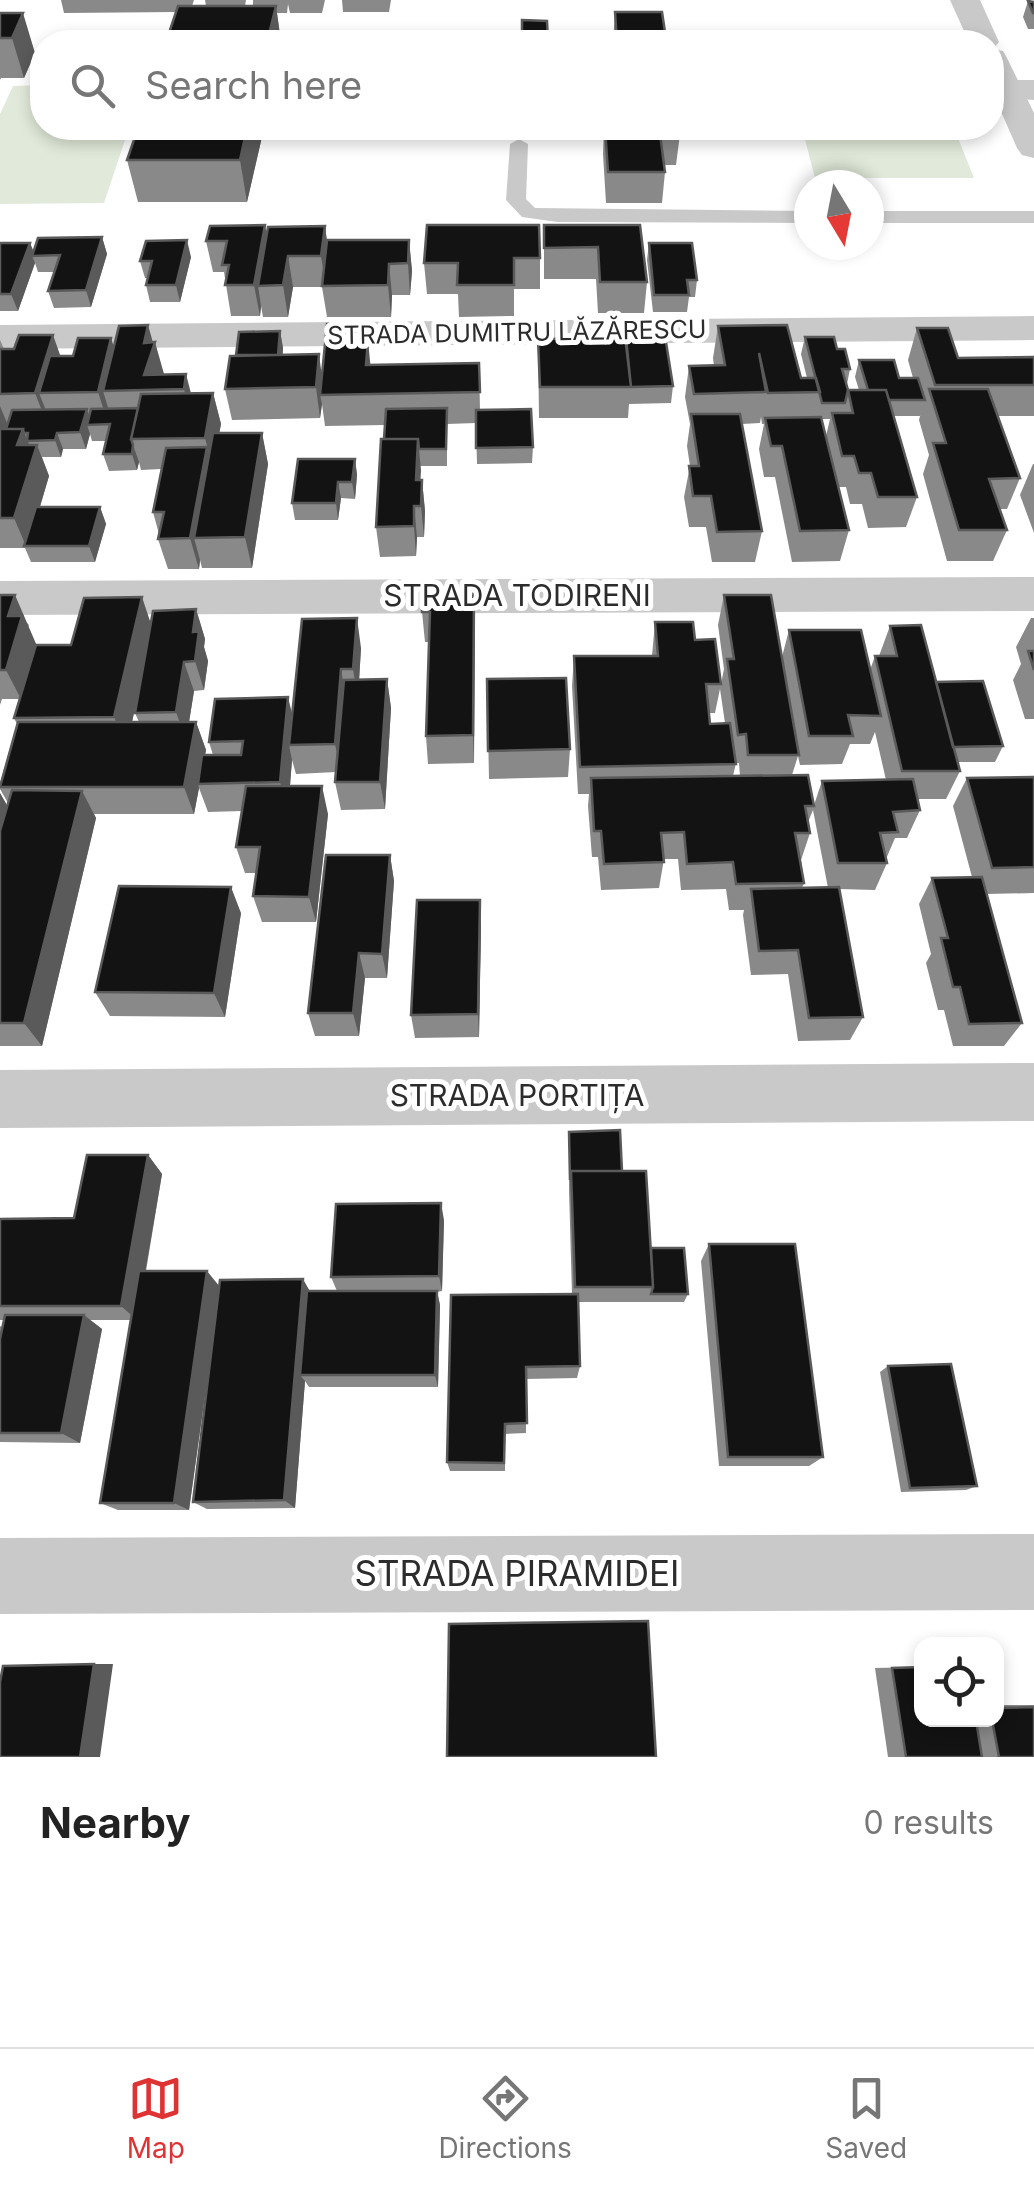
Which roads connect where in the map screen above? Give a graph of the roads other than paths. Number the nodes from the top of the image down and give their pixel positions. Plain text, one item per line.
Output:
1 (964, 0) edge
2 (978, 30) edge
3 (1020, 90) edge
4 (519, 144) dead end
5 (1034, 148) edge
6 (794, 216) edge
7 (884, 216) edge
8 (1034, 217) edge
9 (1034, 328) edge
10 (0, 337) edge
11 (1034, 594) edge
12 (0, 598) edge
13 (1034, 1092) edge
14 (0, 1100) edge
15 (1034, 1572) edge
16 (0, 1576) edge

1 - 2 street
3 - 5 street
4 - 6 lane
7 - 8 lane
9 - 10 street, STRADA DUMITRU LĂZĂRESCU
11 - 12 street, STRADA TODIRENI
13 - 14 street, STRADA PORTIȚA
15 - 16 street, STRADA PIRAMIDEI

